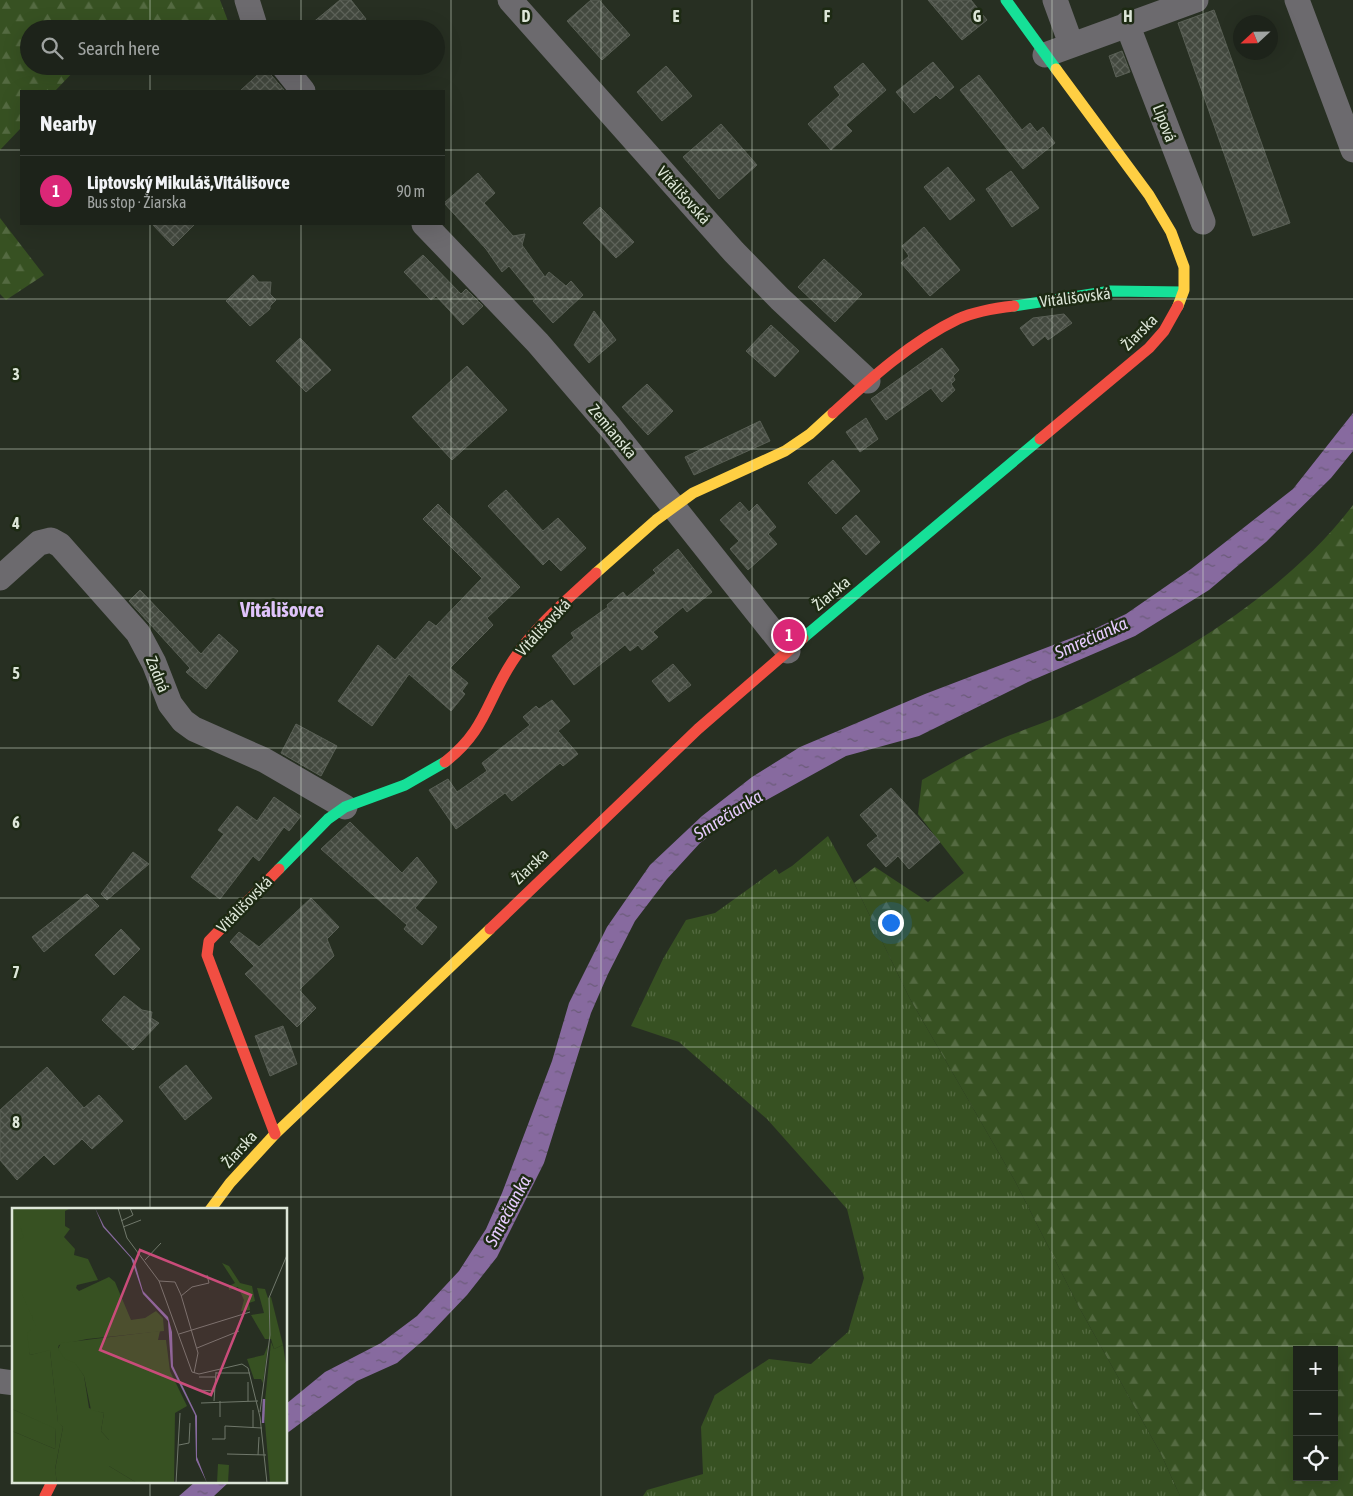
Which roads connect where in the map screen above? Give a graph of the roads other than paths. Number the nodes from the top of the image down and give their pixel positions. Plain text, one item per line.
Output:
1 (247, 0) edge
2 (510, 0) edge
3 (1006, 0) edge
4 (1055, 0) edge
5 (1196, 0) edge
6 (1297, 0) edge
7 (253, 20) edge
8 (1127, 24) junction
9 (1071, 44) junction
10 (1045, 56) junction
11 (291, 75) edge
12 (302, 90) edge
13 (1353, 150) edge
14 (1203, 222) dead end
15 (425, 225) edge
16 (1182, 292) junction
17 (868, 380) junction
18 (675, 506) junction
19 (0, 578) edge
20 (788, 651) junction
21 (346, 807) junction
22 (275, 1134) junction
23 (211, 1208) edge
24 (51, 1484) edge
25 (44, 1496) edge

1 - 7 street
2 - 17 street, Vitálišovská
3 - 10 street, Žiarska
4 - 9 street
5 - 8 street
6 - 13 street
8 - 9 street
8 - 14 street, Lipová
9 - 10 street
10 - 16 street, Žiarska
11 - 12 street
15 - 18 street, Zemianska
16 - 17 street, Vitálišovská
16 - 20 street, Žiarska
17 - 18 street, Vitálišovská
18 - 20 street, Zemianska
18 - 21 street, Vitálišovská
19 - 21 street, Zadná
20 - 22 street, Žiarska
21 - 22 street, Vitálišovská
22 - 23 street, Žiarska
24 - 25 street

